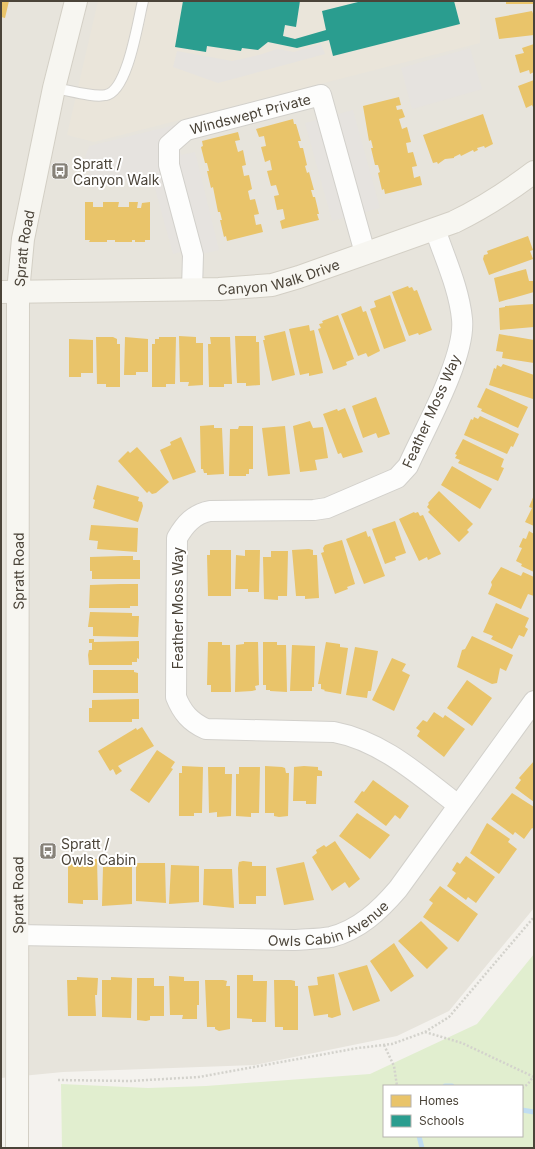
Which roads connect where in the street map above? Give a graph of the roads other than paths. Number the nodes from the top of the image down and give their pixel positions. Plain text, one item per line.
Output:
1 (76, 1) edge
2 (143, 1) edge
3 (54, 88) junction
4 (534, 172) edge
5 (435, 229) junction
6 (365, 252) junction
7 (192, 289) junction
8 (9, 292) edge
9 (534, 701) edge
10 (458, 805) junction
11 (9, 935) edge
12 (17, 1148) edge

1 - 3 street, Spratt Road
2 - 3 lane
3 - 8 street, Spratt Road
4 - 5 street, Canyon Walk Drive
5 - 6 street, Canyon Walk Drive
5 - 10 street, Feather Moss Way
6 - 7 street, Canyon Walk Drive
6 - 7 street, Windswept Private
7 - 8 street, Canyon Walk Drive
8 - 11 street, Spratt Road
9 - 10 street, Owls Cabin Avenue
10 - 11 street, Owls Cabin Avenue
11 - 12 street, Spratt Road

